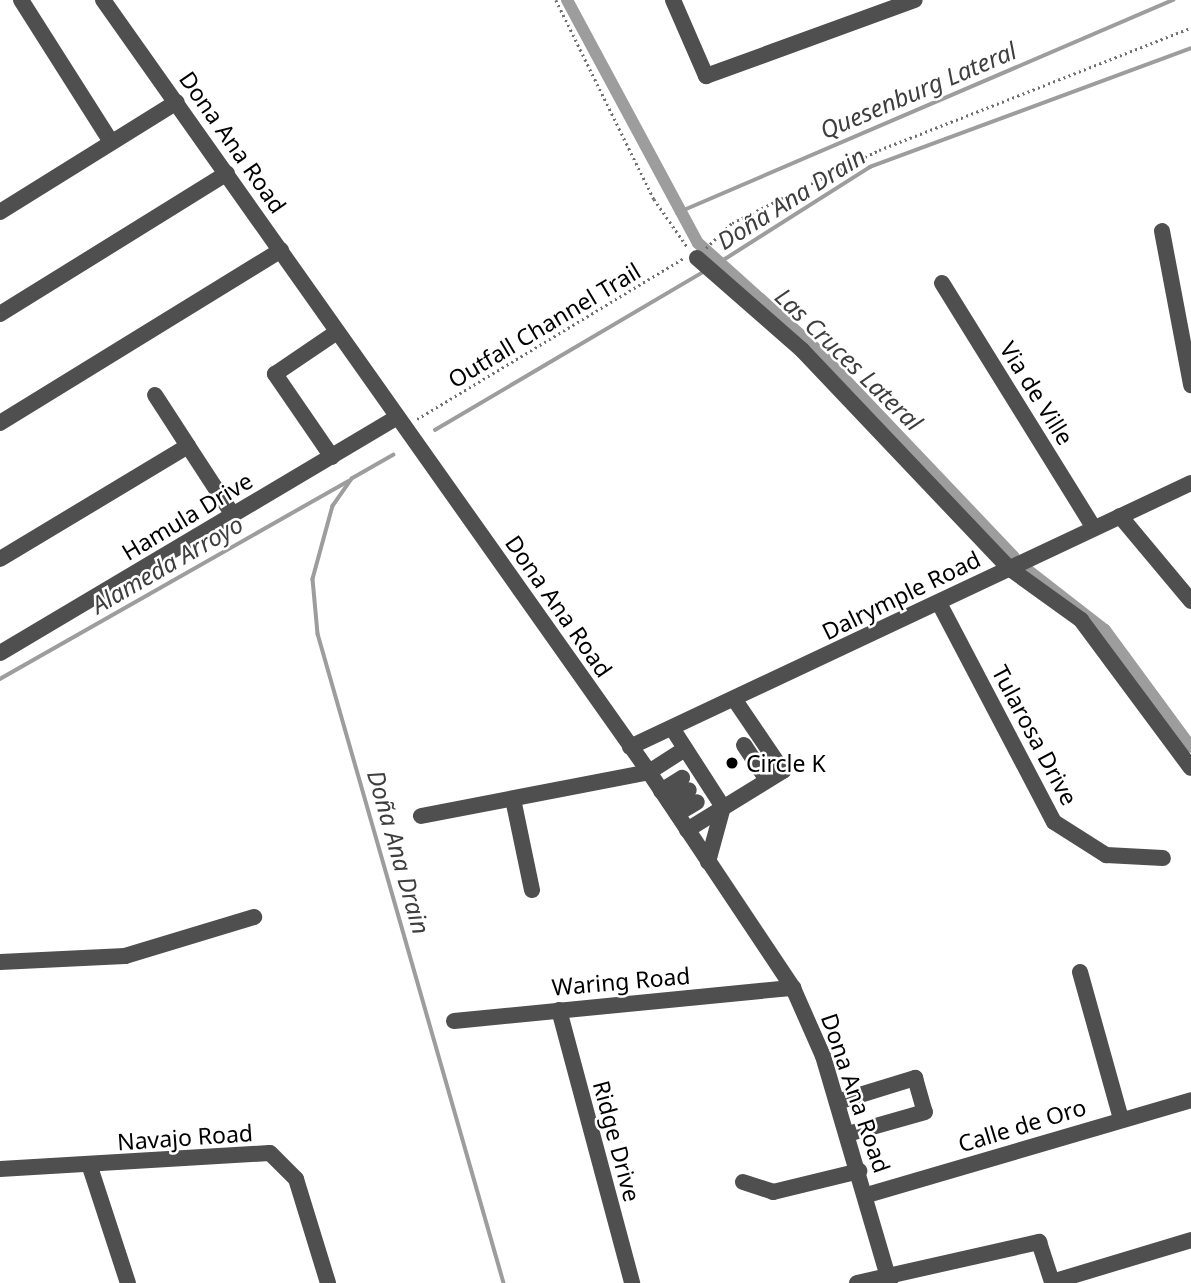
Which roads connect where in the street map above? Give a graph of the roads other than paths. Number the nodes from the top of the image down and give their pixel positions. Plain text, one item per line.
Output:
1 (21, 0) edge
2 (103, 0) edge
3 (673, 0) edge
4 (915, 0) edge
5 (177, 102) junction
6 (111, 142) junction
7 (227, 173) junction
8 (1, 208) edge
9 (1163, 231) dead end
10 (281, 250) junction
11 (699, 253) road end
12 (942, 283) dead end
13 (0, 314) edge
14 (337, 332) junction
15 (1191, 385) edge
16 (155, 396) dead end
17 (401, 422) junction
18 (0, 423) edge
19 (188, 446) junction
20 (332, 457) junction
21 (1191, 483) edge
22 (233, 515) junction
23 (1121, 516) junction
24 (1093, 527) junction
25 (0, 559) edge
26 (1009, 568) junction
27 (1191, 601) edge
28 (939, 603) junction
29 (0, 653) edge
30 (734, 699) junction
31 (672, 728) junction
32 (744, 745) dead end
33 (630, 747) junction
34 (685, 749) junction
35 (1191, 768) edge
36 (649, 772) junction
37 (768, 780) junction
38 (698, 785) junction
39 (513, 799) junction
40 (669, 803) junction
41 (723, 807) junction
42 (421, 816) dead end
43 (687, 830) junction
44 (1163, 858) dead end
45 (708, 862) junction
46 (532, 890) dead end
47 (254, 917) dead end
48 (0, 961) edge
49 (1080, 972) dead end
50 (793, 988) junction
51 (559, 1010) junction
52 (454, 1021) dead end
53 (1191, 1100) edge
54 (837, 1101) junction
55 (1121, 1119) junction
56 (848, 1134) junction
57 (90, 1167) junction
58 (0, 1169) edge
59 (859, 1171) junction
60 (743, 1182) dead end
61 (867, 1195) junction
62 (1191, 1240) edge
63 (889, 1279) edge
64 (128, 1283) edge
65 (328, 1283) edge
66 (632, 1283) edge
67 (857, 1283) edge

1 - 6 street
2 - 5 street, Dona Ana Road
3 - 4 street
5 - 6 street
5 - 7 street, Dona Ana Road
6 - 8 street
7 - 10 street, Dona Ana Road
7 - 13 street
9 - 15 street
10 - 14 street, Dona Ana Road
10 - 18 street
11 - 26 street
12 - 24 street, Via de Ville
14 - 17 street, Dona Ana Road
14 - 20 street
16 - 19 street
17 - 20 street, Hamula Drive
17 - 33 street, Dona Ana Road
19 - 22 street
19 - 25 street
20 - 22 street, Hamula Drive
21 - 23 street, Dalrymple Road
22 - 29 street, Hamula Drive
23 - 24 street, Dalrymple Road
23 - 27 street
24 - 26 street, Dalrymple Road
26 - 28 street, Dalrymple Road
26 - 35 street
28 - 30 street, Dalrymple Road
28 - 44 street, Tularosa Drive
30 - 31 street, Dalrymple Road
30 - 37 street
31 - 33 street, Dalrymple Road
31 - 34 street
32 - 37 street
33 - 36 street, Dona Ana Road
34 - 36 street
34 - 38 street
36 - 39 street
36 - 40 street, Dona Ana Road
37 - 41 street
38 - 40 street
38 - 40 street
38 - 41 street
39 - 42 street
39 - 46 street
40 - 43 street, Dona Ana Road
41 - 43 street
41 - 45 street
43 - 45 street, Dona Ana Road
45 - 50 street, Dona Ana Road
47 - 48 street
49 - 55 street
50 - 51 street, Waring Road
50 - 54 street, Dona Ana Road
51 - 52 street, Waring Road
51 - 66 street, Ridge Drive
53 - 55 street, Calle de Oro
54 - 56 street, Dona Ana Road
54 - 56 street
55 - 61 street, Calle de Oro
56 - 59 street, Dona Ana Road
57 - 58 street, Navajo Road
57 - 64 street
57 - 65 street, Navajo Road
59 - 60 street
59 - 61 street, Dona Ana Road
61 - 63 street, Dona Ana Road
62 - 63 street
63 - 67 street

